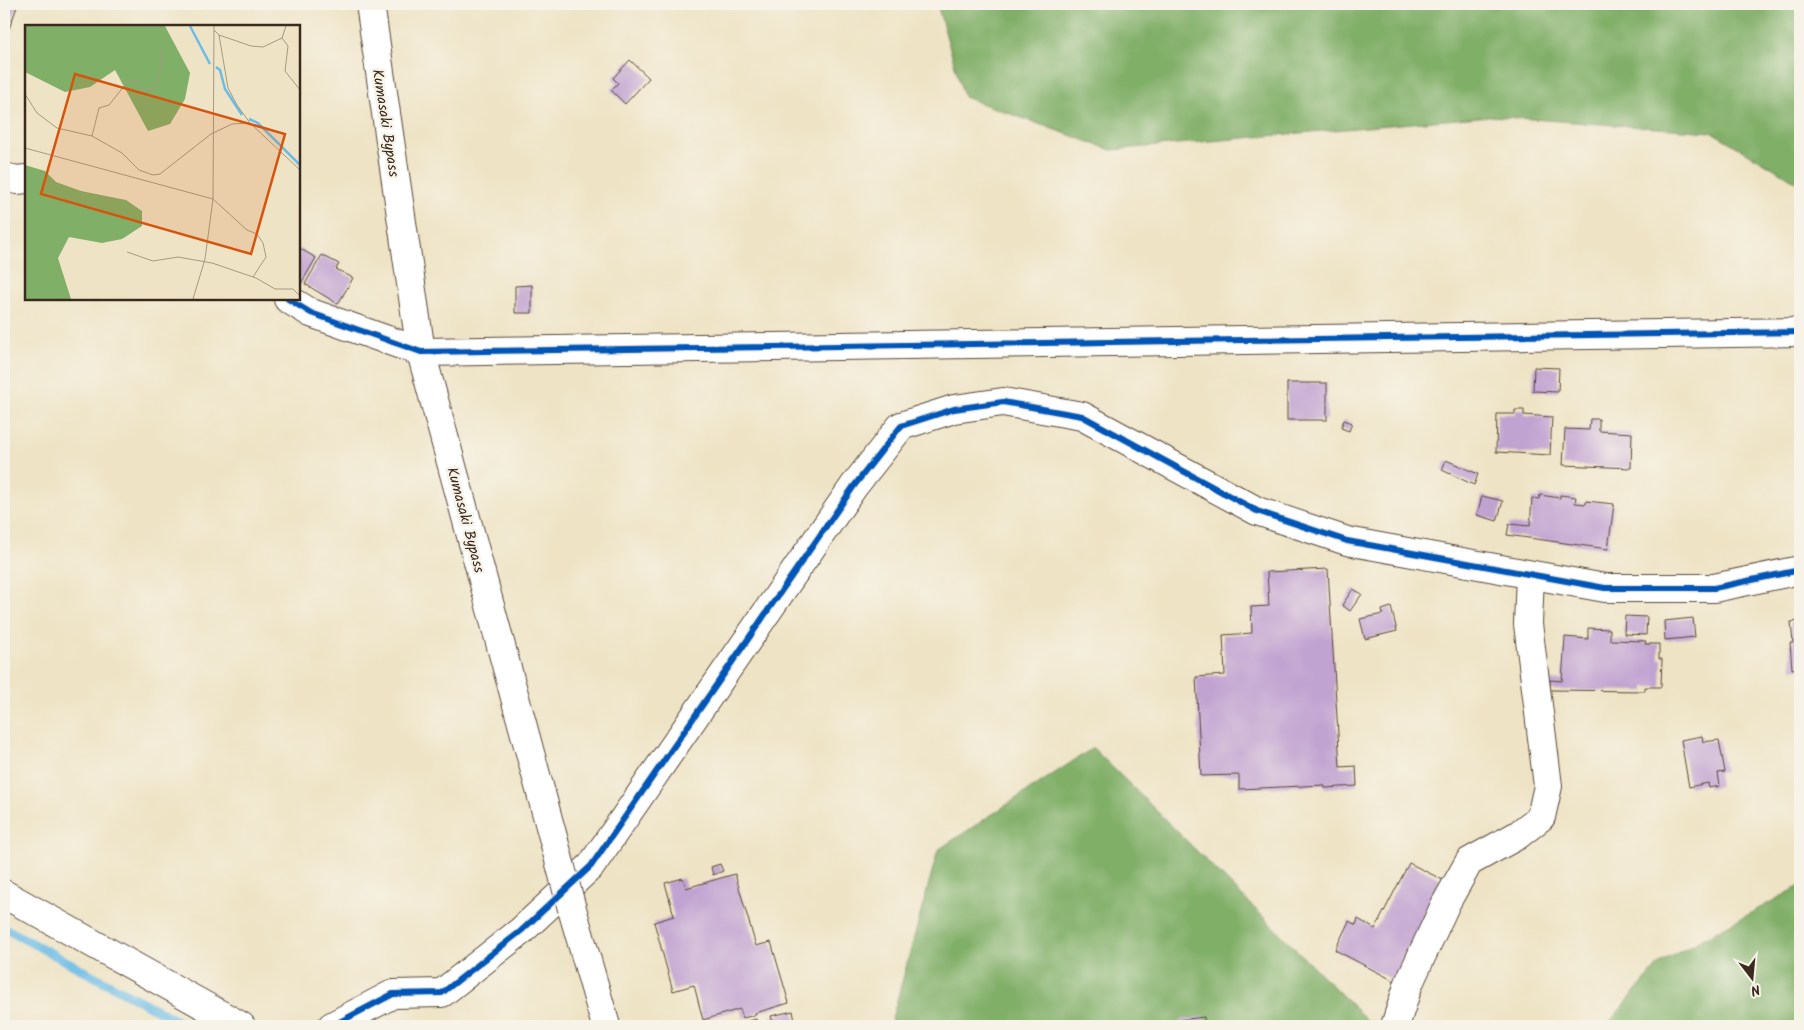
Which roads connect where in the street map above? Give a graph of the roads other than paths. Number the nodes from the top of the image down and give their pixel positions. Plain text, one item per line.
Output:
1 (370, 4) edge
2 (4, 177) edge
3 (25, 179) edge
4 (290, 300) edge
5 (1800, 332) edge
6 (420, 352) junction
7 (1800, 570) edge
8 (1530, 575) junction
9 (4, 894) edge
10 (241, 1026) edge
11 (332, 1026) edge
12 (606, 1026) edge
13 (1395, 1026) edge

1 - 6 main road, Kumasaki Bypass
2 - 3 main road
4 - 6 main road
5 - 6 main road
6 - 12 main road, Kumasaki Bypass, bridge
7 - 8 main road
8 - 11 main road
8 - 13 main road
9 - 10 main road

